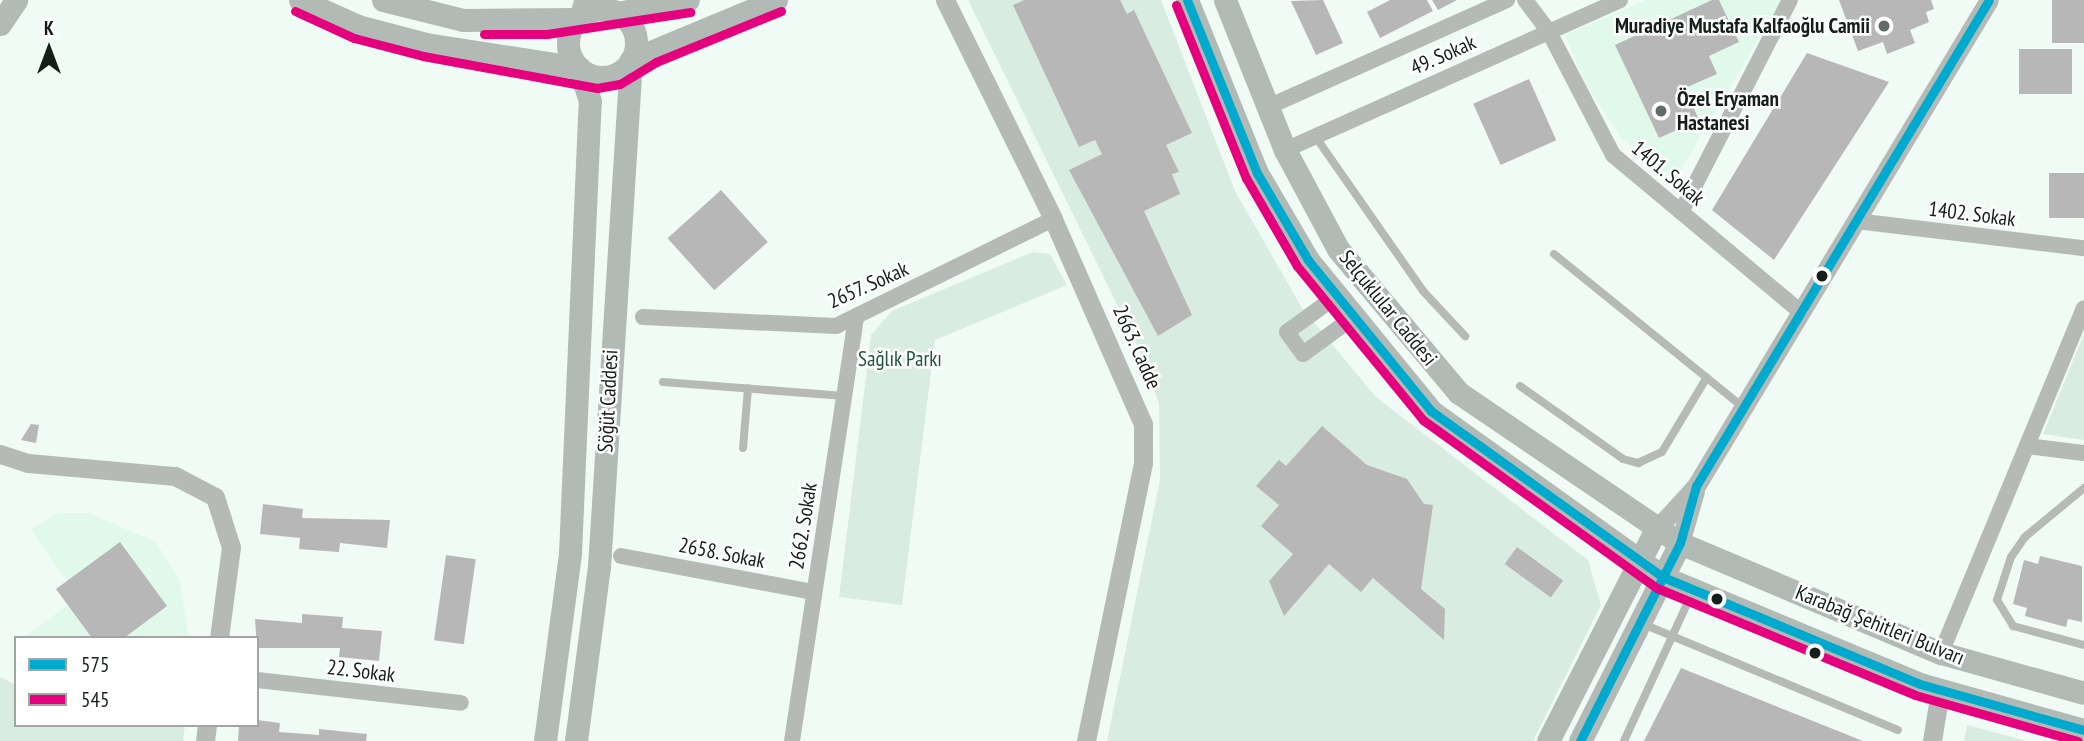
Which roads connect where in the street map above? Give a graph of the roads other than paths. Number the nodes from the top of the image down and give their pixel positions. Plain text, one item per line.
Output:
1 (16, 0) edge
2 (300, 0) edge
3 (383, 0) edge
4 (688, 0) edge
5 (776, 0) edge
6 (944, 0) edge
7 (1187, 0) edge
8 (1225, 0) edge
9 (1507, 0) edge
10 (1525, 0) edge
11 (1620, 0) edge
12 (1790, 0) edge
13 (1989, 0) edge
14 (613, 6) edge
15 (580, 9) edge
16 (0, 24) edge
17 (1548, 30) junction
18 (631, 60) junction
19 (579, 68) junction
20 (1268, 107) junction
21 (1235, 120) junction
22 (1315, 136) junction
23 (1285, 150) junction
24 (1681, 212) junction
25 (1053, 219) junction
26 (1856, 221) junction
27 (2084, 248) edge
28 (1554, 254) dead end
29 (1335, 297) junction
30 (2084, 308) edge
31 (1801, 312) junction
32 (856, 316) junction
33 (643, 317) dead end
34 (1351, 318) junction
35 (1465, 336) dead end
36 (1707, 377) junction
37 (663, 382) dead end
38 (1520, 386) dead end
39 (748, 388) junction
40 (844, 396) junction
41 (1743, 407) junction
42 (2027, 446) junction
43 (743, 448) dead end
44 (2084, 453) edge
45 (1, 457) edge
46 (1696, 486) junction
47 (2084, 488) edge
48 (1655, 531) junction
49 (1680, 543) junction
50 (621, 556) dead end
51 (1639, 562) junction
52 (1663, 577) junction
53 (1694, 590) junction
54 (814, 592) junction
55 (1640, 623) junction
56 (219, 636) edge
57 (1673, 638) junction
58 (2084, 645) edge
59 (1941, 653) junction
60 (259, 680) edge
61 (1940, 691) junction
62 (2084, 693) edge
63 (461, 703) dead end
64 (1898, 730) dead end
65 (2084, 730) edge
66 (545, 741) edge
67 (576, 741) edge
68 (792, 741) edge
69 (1086, 741) edge
70 (1548, 741) edge
71 (1580, 741) edge
72 (1624, 741) edge
73 (1932, 741) edge

1 - 16 main road
2 - 19 main road
3 - 15 main road
4 - 14 main road
5 - 18 main road
6 - 25 street, 2663. Cadde
7 - 21 main road, Selçuklular Caddesi
8 - 20 main road, Selçuklular Caddesi
9 - 20 street, 49. Sokak
10 - 17 street, 1401. Sokak
11 - 17 street, 49. Sokak
12 - 24 street
13 - 26 street
14 - 15 main road
14 - 18 main road
15 - 19 main road
17 - 22 street, 49. Sokak
17 - 24 street, 1401. Sokak
18 - 19 main road
18 - 67 main road, Söğüt Caddesi
19 - 66 main road, Söğüt Caddesi
20 - 21 main road
20 - 23 main road, Selçuklular Caddesi
21 - 29 main road, Selçuklular Caddesi
22 - 23 street, 49. Sokak
22 - 35 lane
23 - 48 main road, Selçuklular Caddesi
24 - 31 street, 1401. Sokak
25 - 32 street, 2657. Sokak
25 - 69 street, 2663. Cadde
26 - 27 street, 1402. Sokak
26 - 31 street
28 - 36 lane
29 - 34 main road, Selçuklular Caddesi
29 - 34 street
30 - 42 street
31 - 41 street
32 - 33 street, 2657. Sokak
32 - 40 street, 2662. Sokak
34 - 51 main road, Selçuklular Caddesi
36 - 38 lane
36 - 41 lane
37 - 39 lane
39 - 40 lane
39 - 43 lane
40 - 54 street, 2662. Sokak
41 - 46 street
42 - 44 street
42 - 59 street
45 - 56 street
46 - 48 street
46 - 49 street
47 - 58 lane
48 - 49 main road, Selçuklular Caddesi
48 - 51 main road
49 - 52 main road
49 - 59 main road, Karabağ Şehitleri Bulvarı
50 - 54 street, 2658. Sokak
51 - 52 main road, Selçuklular Caddesi
51 - 70 main road
52 - 53 main road, Karabağ Şehitleri Bulvarı
52 - 55 main road
53 - 57 lane
53 - 61 main road, Karabağ Şehitleri Bulvarı
54 - 68 street, 2662. Sokak
55 - 57 lane
55 - 71 main road
57 - 64 lane
57 - 72 lane
59 - 62 main road, Karabağ Şehitleri Bulvarı
60 - 63 street, 22. Sokak
61 - 65 main road, Karabağ Şehitleri Bulvarı
61 - 73 street

